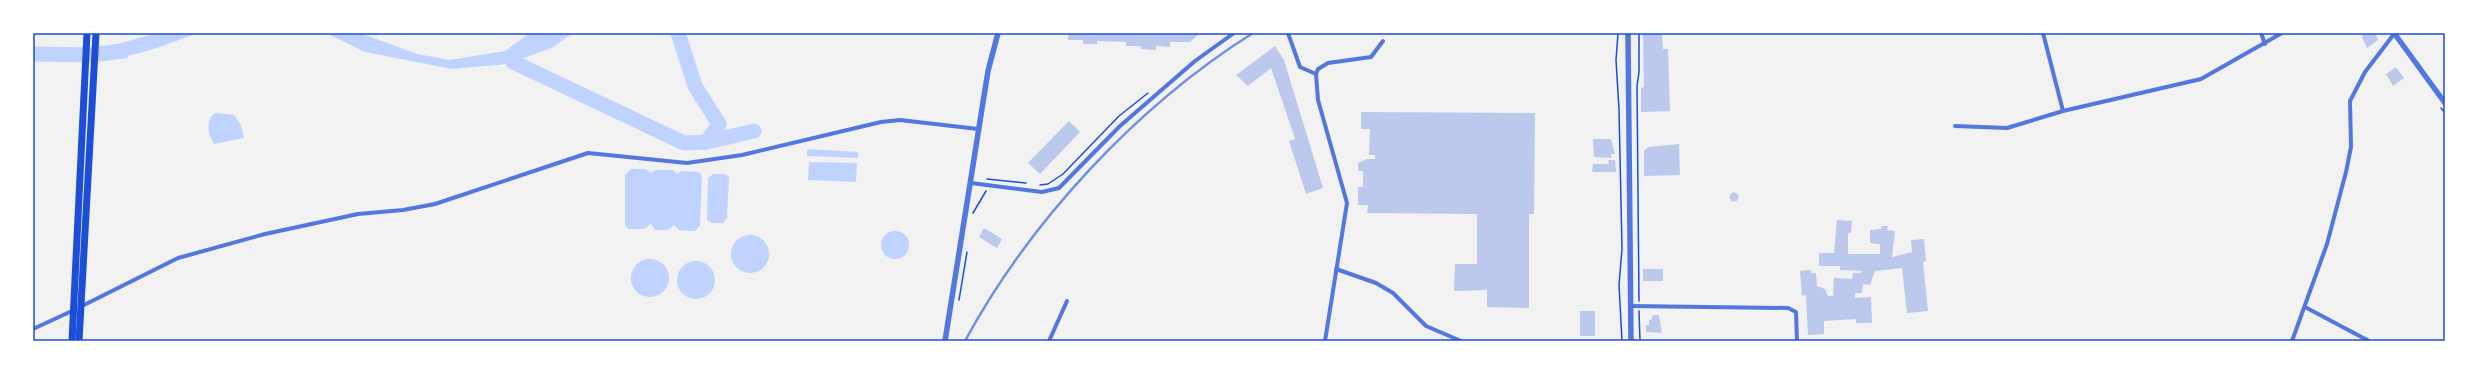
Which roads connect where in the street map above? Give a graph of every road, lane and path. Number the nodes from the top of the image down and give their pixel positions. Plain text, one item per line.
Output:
1 (998, 33) edge
2 (1234, 33) edge
3 (1288, 33) edge
4 (1618, 33) edge
5 (1628, 33) edge
6 (1639, 33) edge
7 (2043, 33) edge
8 (2261, 33) edge
9 (2282, 33) edge
10 (2394, 33) edge
11 (87, 34) edge
12 (96, 34) edge
13 (1383, 40) dead end
14 (2265, 44) junction
15 (1316, 74) junction
16 (2445, 103) edge
17 (2063, 111) junction
18 (1955, 126) dead end
19 (978, 129) junction
20 (1098, 137) dead end
21 (971, 183) junction
22 (1032, 184) dead end
23 (987, 185) junction
24 (1039, 185) dead end
25 (974, 208) dead end
26 (1336, 269) junction
27 (1067, 301) dead end
28 (1631, 306) junction
29 (1639, 306) junction
30 (2305, 307) junction
31 (33, 329) edge
32 (72, 341) edge
33 (79, 341) edge
34 (945, 341) edge
35 (1050, 341) edge
36 (1325, 341) edge
37 (1460, 341) edge
38 (1622, 341) edge
39 (1631, 341) edge
40 (1640, 341) edge
41 (1797, 341) edge
42 (2292, 341) edge
43 (2369, 341) edge

1 - 19 street
2 - 23 street
3 - 15 street
4 - 38 path
5 - 28 street
6 - 29 path
7 - 17 street
8 - 14 street
9 - 14 street
10 - 16 street
10 - 30 street
11 - 32 highway
12 - 33 highway
13 - 15 street
14 - 17 street
15 - 26 street
17 - 18 street
19 - 21 street
19 - 31 street
20 - 24 path
21 - 23 street
21 - 34 street
22 - 23 path
23 - 25 path
26 - 36 street
26 - 37 street
27 - 35 street
28 - 29 street
28 - 39 street
29 - 40 path
29 - 41 street
30 - 42 street
30 - 43 street

